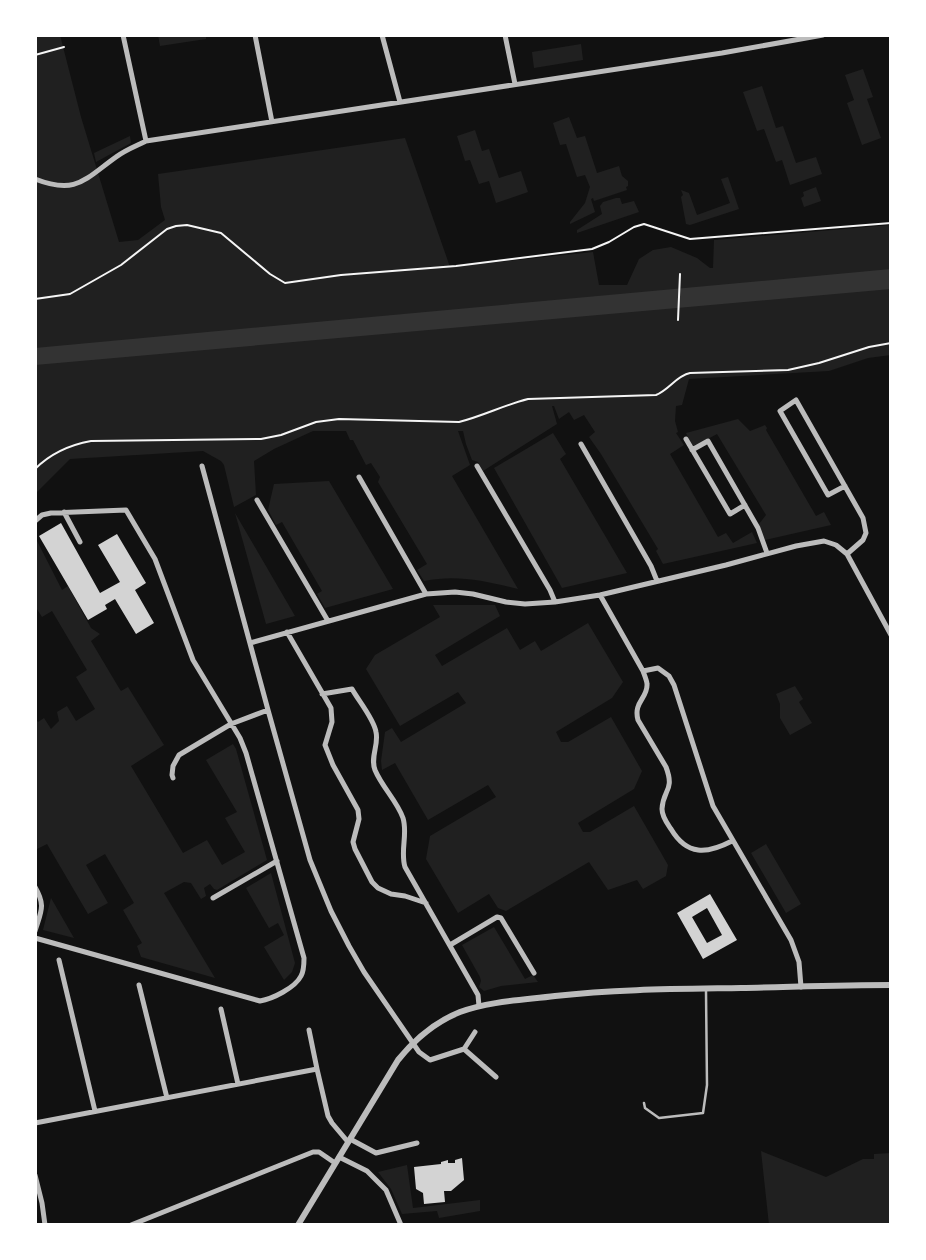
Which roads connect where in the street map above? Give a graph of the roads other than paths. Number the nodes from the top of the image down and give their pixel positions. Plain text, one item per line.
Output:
1 (123, 35) edge
2 (255, 35) edge
3 (382, 35) edge
4 (505, 35) edge
5 (823, 35) edge
6 (783, 38) edge
7 (515, 84) junction
8 (400, 102) junction
9 (272, 122) junction
10 (146, 141) junction
11 (35, 179) edge
12 (686, 439) dead end
13 (581, 444) dead end
14 (692, 450) junction
15 (478, 466) dead end
16 (202, 467) dead end
17 (359, 477) dead end
18 (845, 486) junction
19 (257, 500) dead end
20 (746, 505) junction
21 (64, 512) junction
22 (35, 521) edge
23 (80, 542) dead end
24 (767, 553) junction
25 (846, 555) junction
26 (657, 582) junction
27 (426, 594) junction
28 (600, 595) junction
29 (555, 602) junction
30 (328, 621) junction
31 (287, 632) junction
32 (891, 635) edge
33 (250, 643) junction
34 (643, 671) junction
35 (323, 694) junction
36 (268, 710) junction
37 (231, 724) junction
38 (173, 778) dead end
39 (732, 841) junction
40 (277, 861) junction
41 (35, 887) edge
42 (213, 898) dead end
43 (426, 903) junction
44 (35, 930) edge
45 (35, 938) edge
46 (450, 945) junction
47 (59, 960) dead end
48 (534, 973) dead end
49 (139, 985) dead end
50 (891, 985) edge
51 (801, 987) junction
52 (706, 988) junction
53 (480, 1006) junction
54 (221, 1010) dead end
55 (309, 1030) dead end
56 (475, 1032) dead end
57 (412, 1042) junction
58 (464, 1049) junction
59 (317, 1069) junction
60 (496, 1077) dead end
61 (238, 1084) junction
62 (167, 1098) junction
63 (644, 1103) dead end
64 (95, 1111) junction
65 (35, 1124) edge
66 (349, 1140) junction
67 (417, 1143) dead end
68 (337, 1160) junction
69 (35, 1175) edge
70 (45, 1225) edge
71 (131, 1225) edge
72 (298, 1225) edge
73 (401, 1225) edge

1 - 10 street
2 - 9 street
3 - 8 street
4 - 7 street
5 - 6 street
6 - 7 street
7 - 8 street
8 - 9 street
9 - 10 street
10 - 11 street
12 - 14 street
13 - 26 street
14 - 20 street
14 - 20 street
15 - 29 street
16 - 33 street
17 - 27 street
18 - 18 street
18 - 25 street
19 - 30 street
20 - 24 street
21 - 22 street
21 - 23 street
21 - 37 street
24 - 25 street
24 - 26 street
25 - 32 street
26 - 28 street
27 - 29 street
27 - 30 street
28 - 29 street
28 - 34 street
30 - 31 street
31 - 33 street
31 - 35 street
33 - 36 street
34 - 39 street
34 - 39 street
35 - 43 street
35 - 43 street
36 - 37 street
36 - 57 street
37 - 38 street
37 - 40 street
39 - 51 street
40 - 42 street
40 - 45 street
41 - 44 street
43 - 46 street
46 - 48 street
46 - 53 street
47 - 64 street
49 - 62 street
50 - 51 street
51 - 52 street
52 - 53 street
52 - 63 lane
53 - 57 street
54 - 61 street
55 - 59 street
56 - 58 street
57 - 58 street
57 - 66 street
58 - 60 street
59 - 61 street
59 - 66 street
61 - 62 street
62 - 64 street
64 - 65 street
66 - 67 street
66 - 68 street
68 - 71 street
68 - 72 street
68 - 73 street
69 - 70 street

